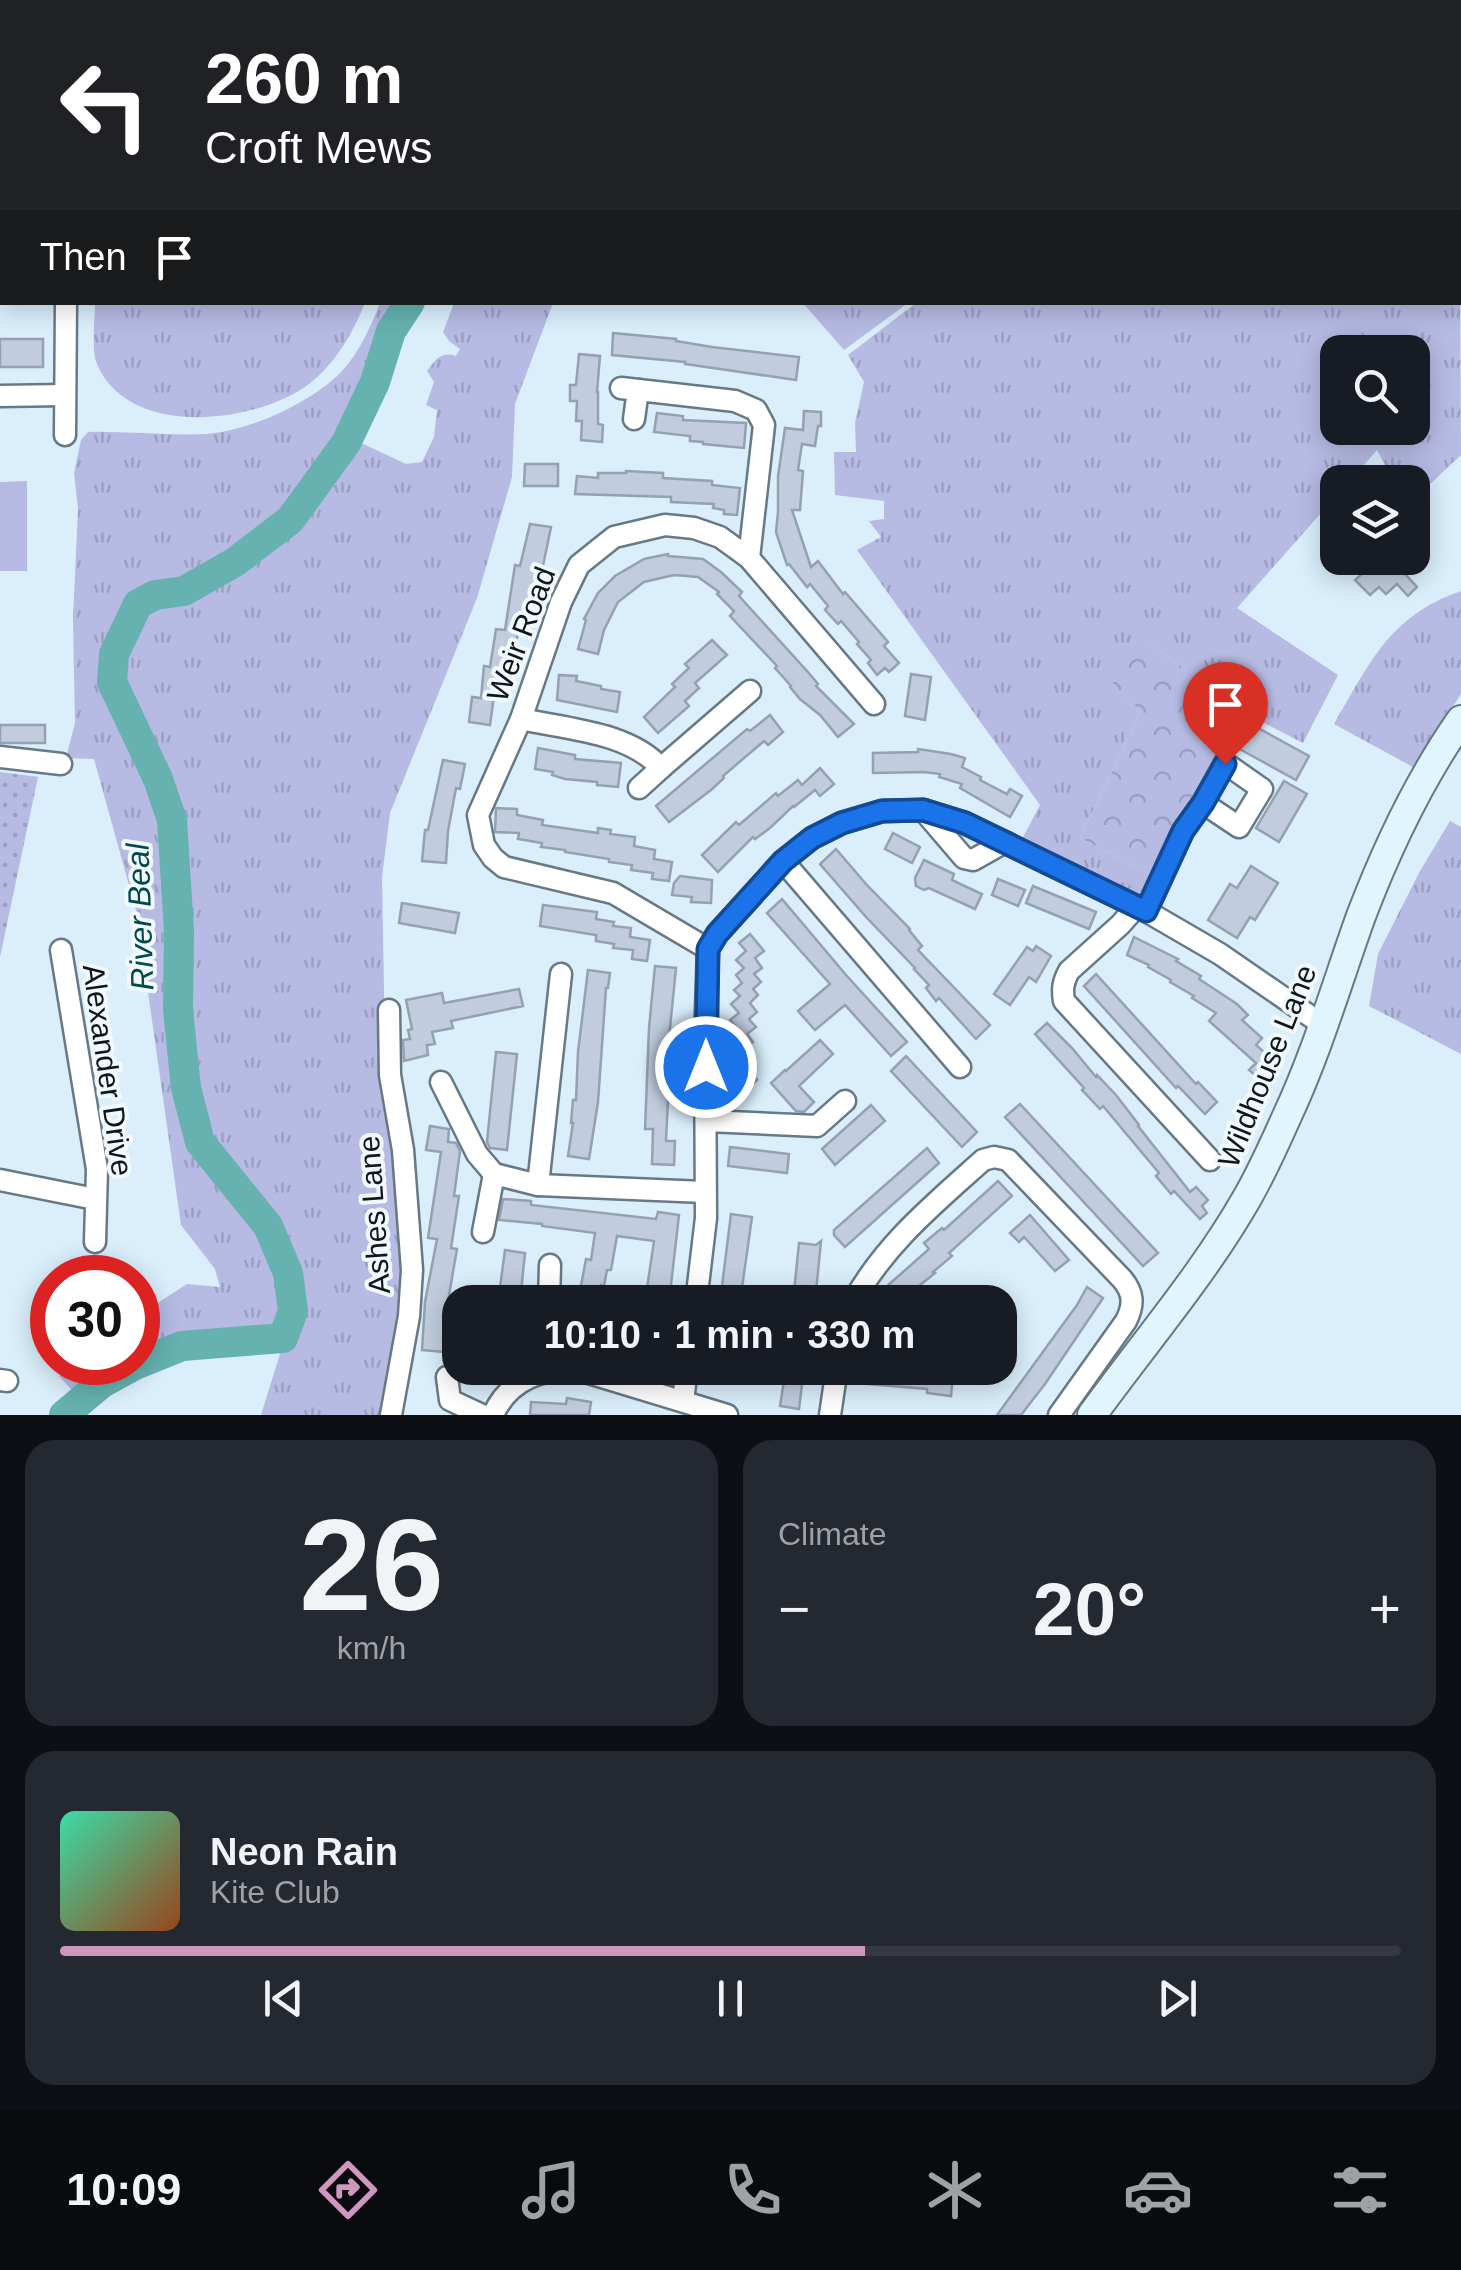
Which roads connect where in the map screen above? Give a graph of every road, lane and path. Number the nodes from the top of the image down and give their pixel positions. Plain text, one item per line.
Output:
1 (66, 305) edge
2 (64, 395) junction
3 (0, 396) edge
4 (634, 419) dead end
5 (65, 435) dead end
6 (749, 558) junction
7 (750, 691) dead end
8 (874, 704) dead end
9 (521, 720) junction
10 (1461, 720) edge
11 (0, 758) edge
12 (61, 764) dead end
13 (661, 768) junction
14 (639, 788) dead end
15 (1203, 803) dead end
16 (923, 810) junction
17 (1004, 842) junction
18 (783, 861) junction
19 (1141, 909) junction
20 (708, 949) junction
21 (61, 950) dead end
22 (561, 974) dead end
23 (389, 1010) dead end
24 (1323, 1025) junction
25 (960, 1067) dead end
26 (441, 1082) dead end
27 (845, 1101) dead end
28 (707, 1121) junction
29 (1210, 1160) dead end
30 (494, 1174) junction
31 (0, 1180) edge
32 (538, 1186) junction
33 (704, 1192) junction
34 (95, 1199) junction
35 (483, 1232) dead end
36 (95, 1242) dead end
37 (550, 1265) dead end
38 (549, 1285) edge
39 (698, 1285) edge
40 (864, 1285) edge
41 (448, 1385) edge
42 (515, 1385) edge
43 (628, 1385) edge
44 (685, 1385) edge
45 (834, 1385) edge
46 (683, 1402) junction
47 (390, 1415) edge
48 (482, 1415) edge
49 (492, 1415) edge
50 (726, 1415) edge
51 (830, 1415) edge
52 (1060, 1415) edge
53 (1092, 1415) edge

1 - 2 street
2 - 3 street
2 - 5 street
4 - 6 street
6 - 8 street, Weir Road
6 - 9 street, Weir Road
7 - 13 street
9 - 13 street
9 - 20 street, Weir Road
10 - 24 main road, Wildhouse Lane
11 - 12 street
13 - 14 street
15 - 19 street
16 - 17 street
16 - 17 street
16 - 18 street
17 - 19 street
18 - 20 street
18 - 25 street
19 - 24 street
19 - 29 street
20 - 28 street
21 - 34 street, Alexander Drive
22 - 32 street
23 - 47 street, Ashes Lane
24 - 53 main road, Wildhouse Lane
26 - 30 street
27 - 28 street
28 - 33 street
30 - 32 street
30 - 35 street
31 - 34 street, Alexander Drive
32 - 33 street
33 - 39 street
34 - 36 street, Alexander Drive
37 - 38 street
40 - 52 street
41 - 48 street
42 - 49 street
43 - 46 street
44 - 46 street
45 - 51 street
46 - 50 street

